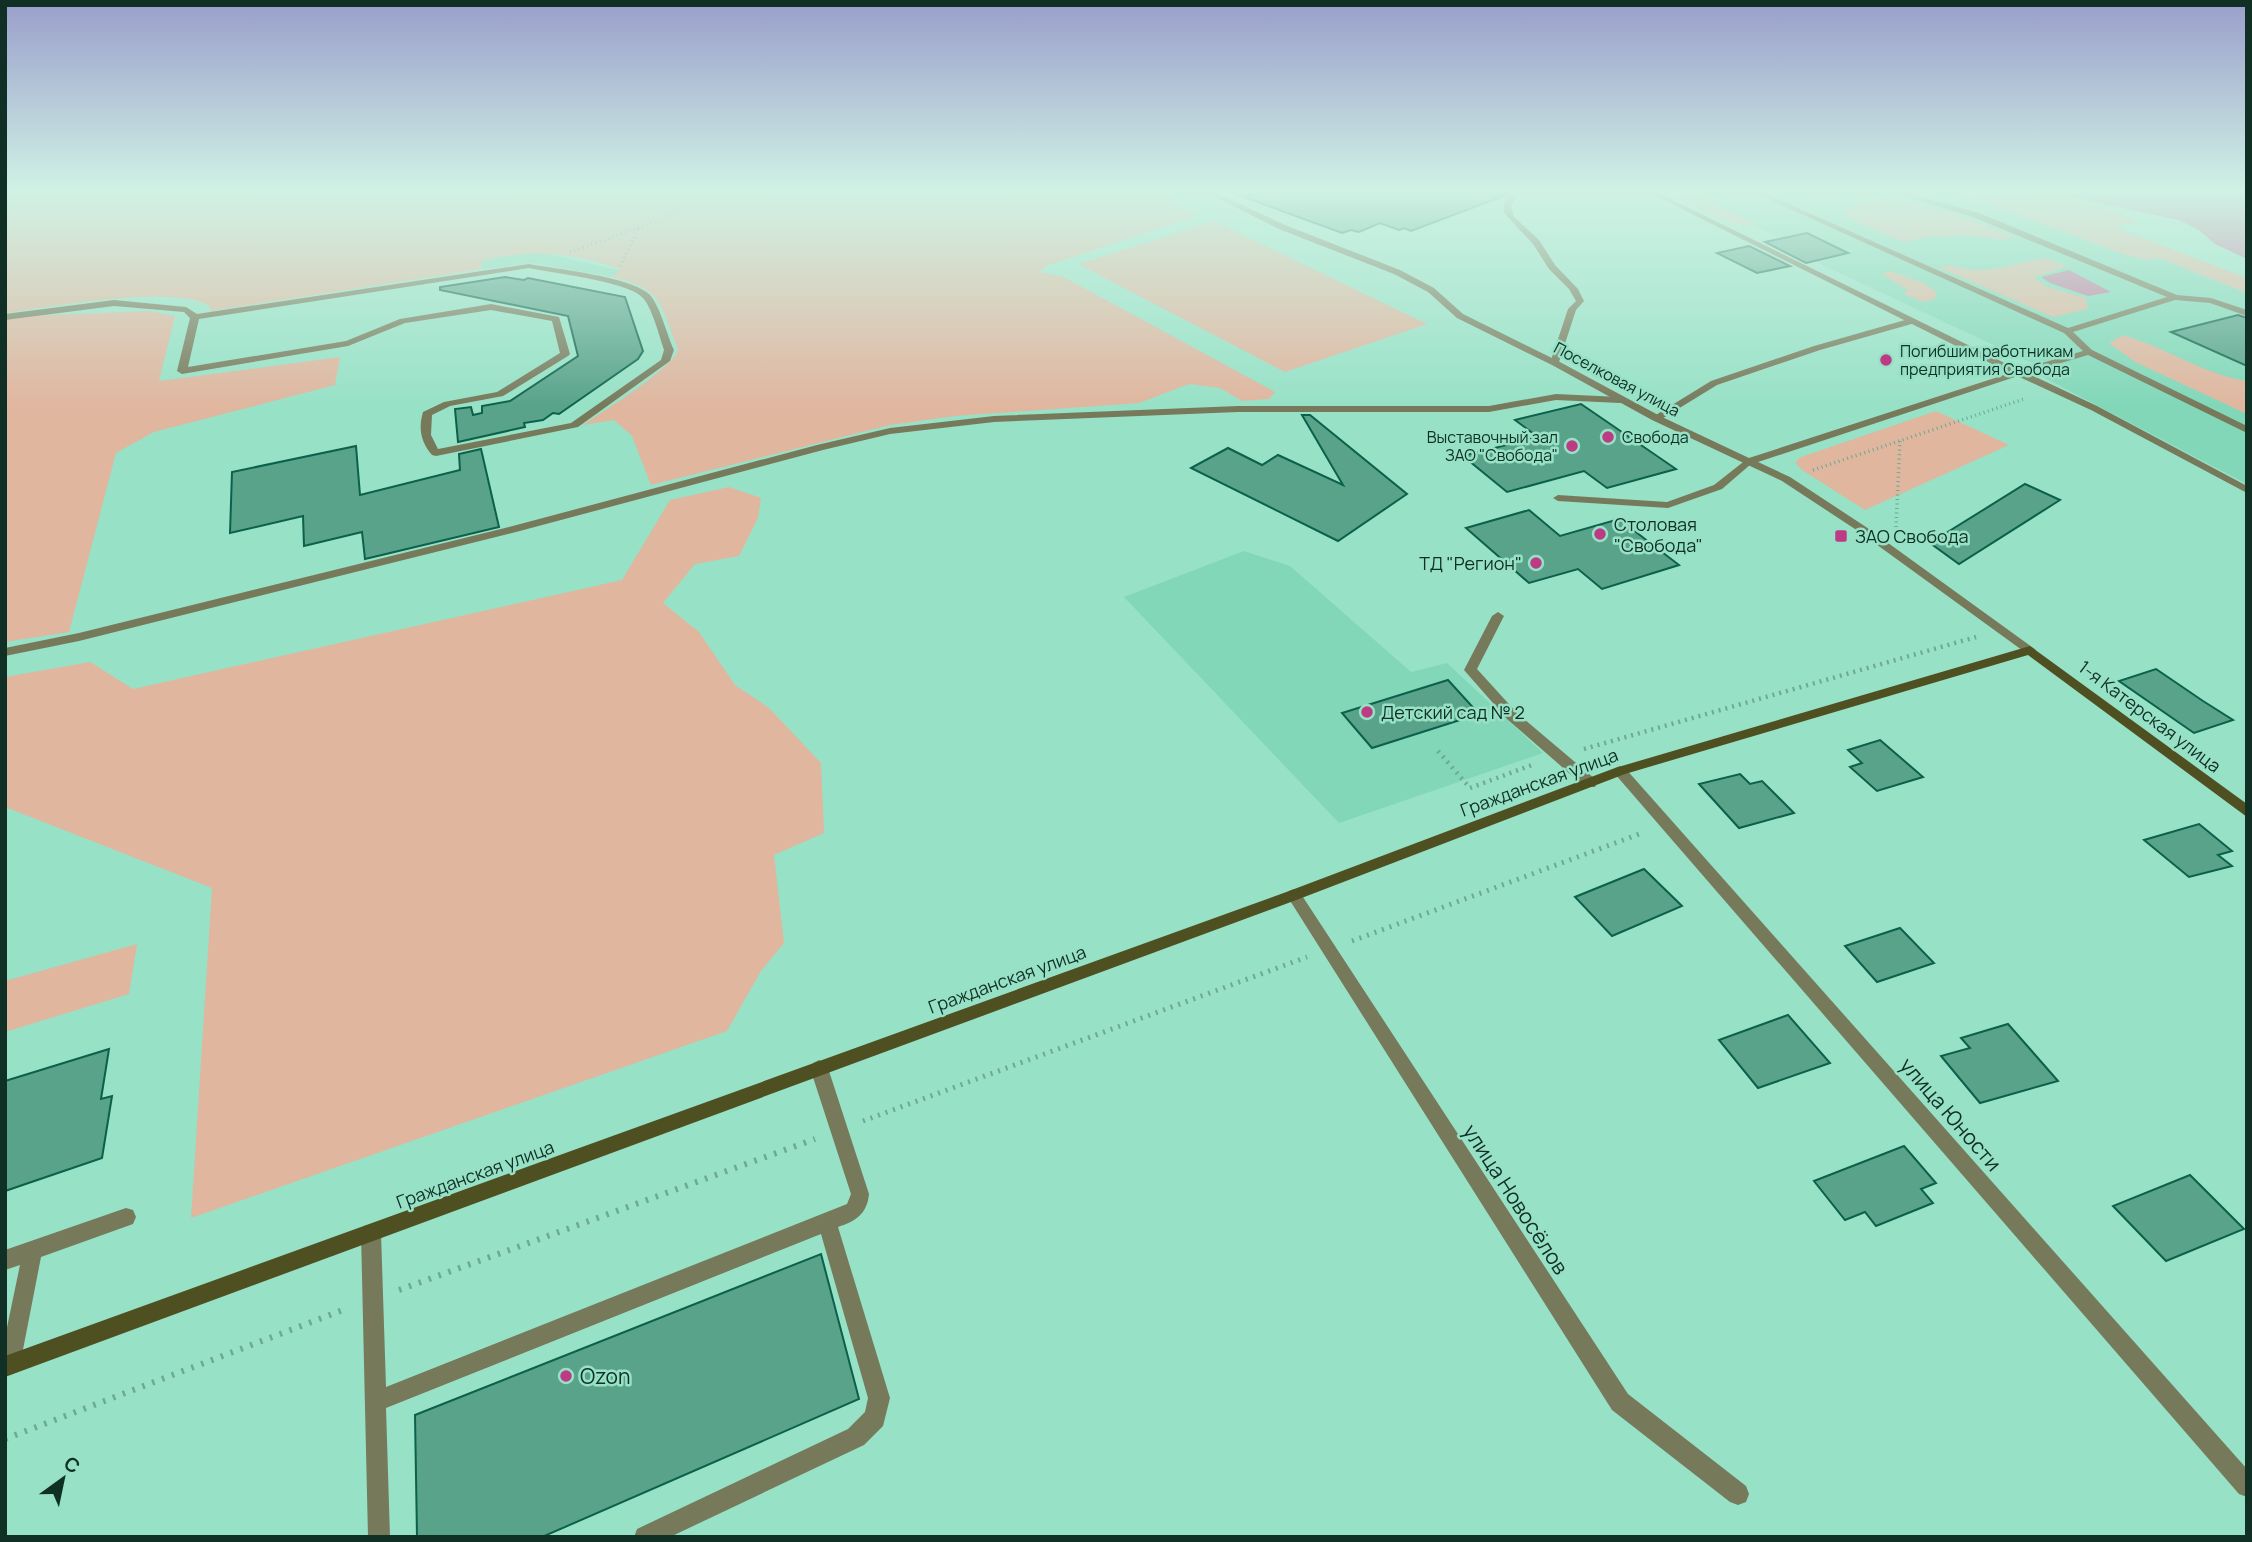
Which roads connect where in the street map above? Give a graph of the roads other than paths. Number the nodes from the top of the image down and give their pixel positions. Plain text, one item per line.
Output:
1 (1371, 262) edge
2 (1549, 262) edge
3 (1793, 262) edge
4 (1913, 262) edge
5 (2091, 262) edge
6 (2175, 296) junction
7 (2247, 313) edge
8 (5, 317) edge
9 (195, 317) junction
10 (1912, 321) junction
11 (2067, 331) junction
12 (2089, 352) junction
13 (1555, 363) junction
14 (2018, 373) junction
15 (1620, 400) junction
16 (1656, 418) junction
17 (2247, 429) edge
18 (1747, 462) junction
19 (2247, 490) edge
20 (1558, 498) dead end
21 (1498, 616) dead end
22 (2030, 650) junction
23 (5, 652) edge
24 (1620, 772) junction
25 (1590, 783) junction
26 (2247, 812) edge
27 (1294, 895) junction
28 (819, 1068) junction
29 (126, 1217) dead end
30 (827, 1222) junction
31 (371, 1233) junction
32 (32, 1251) junction
33 (5, 1260) edge
34 (8, 1366) edge
35 (375, 1402) junction
36 (2247, 1486) edge
37 (1738, 1494) dead end
38 (379, 1537) edge
39 (645, 1537) edge

1 - 13 street, Поселковая улица
2 - 13 street
3 - 10 street
4 - 11 street
5 - 6 street
6 - 7 street
6 - 11 street
8 - 9 street
9 - 9 street
10 - 14 street
10 - 16 street
11 - 12 street
12 - 14 street
12 - 17 street
13 - 15 street, Поселковая улица
14 - 18 street
14 - 19 street
15 - 16 street, Поселковая улица
15 - 23 street
16 - 18 street, Поселковая улица
18 - 20 street
18 - 22 street, Поселковая улица
21 - 25 street
22 - 24 street, Гражданская улица
22 - 26 street, 1-я Катерская улица
24 - 25 street, Гражданская улица
24 - 36 street, улица Юности
25 - 27 street, Гражданская улица
27 - 28 street, Гражданская улица
27 - 37 street, улица Новосёлов
28 - 30 street
28 - 31 street, Гражданская улица
29 - 32 street
30 - 35 street
30 - 39 street
31 - 34 street, Гражданская улица
31 - 35 street
32 - 33 street
32 - 34 street
35 - 38 street

